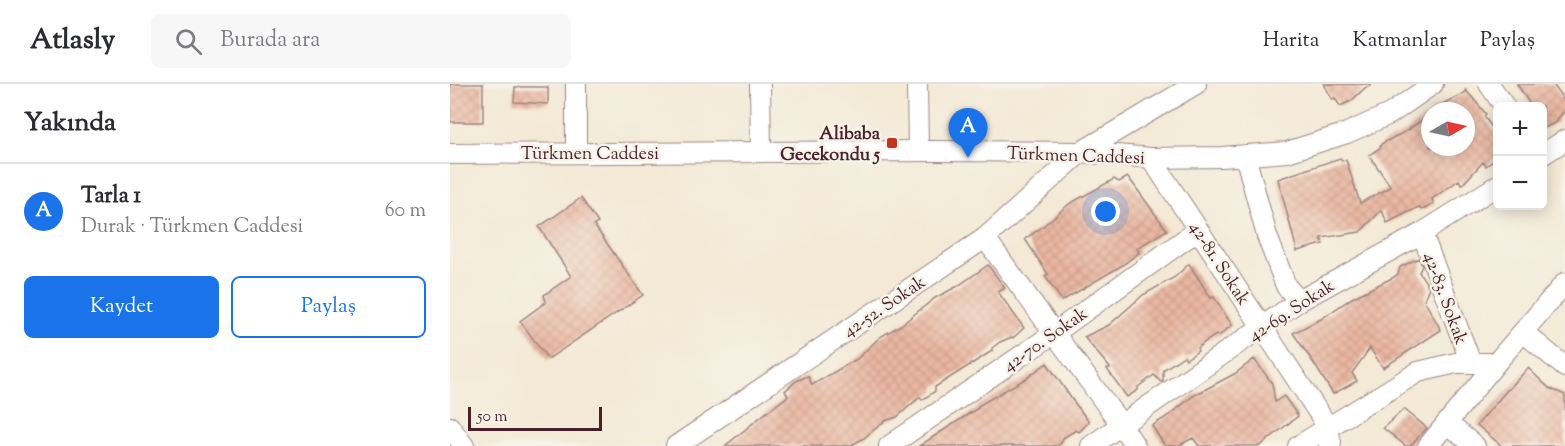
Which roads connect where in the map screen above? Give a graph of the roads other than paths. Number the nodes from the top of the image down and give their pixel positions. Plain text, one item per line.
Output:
1 (576, 84) edge
2 (760, 84) edge
3 (917, 84) edge
4 (1196, 84) edge
5 (1433, 84) edge
6 (1489, 84) edge
7 (1501, 102) edge
8 (1565, 140) edge
9 (761, 151) junction
10 (918, 151) junction
11 (1081, 152) junction
12 (1547, 152) edge
13 (576, 153) junction
14 (450, 154) edge
15 (1245, 155) junction
16 (1151, 158) junction
17 (1493, 187) edge
18 (1198, 230) junction
19 (1422, 233) junction
20 (985, 238) junction
21 (1565, 283) edge
22 (1299, 301) junction
23 (1262, 327) junction
24 (1523, 332) junction
25 (1053, 334) junction
26 (1471, 363) junction
27 (1496, 363) junction
28 (1565, 367) edge
29 (1447, 423) junction
30 (1122, 426) junction
31 (450, 427) edge
32 (1328, 437) edge
33 (464, 446) edge
34 (676, 446) edge
35 (889, 446) edge
36 (1091, 446) edge
37 (1135, 446) edge
38 (1298, 446) edge
39 (1428, 446) edge
40 (1475, 446) edge

1 - 13 street
2 - 9 street
3 - 10 street
4 - 11 street, 42-52. Sokak
5 - 15 street, Türkmen Caddesi
6 - 7 street
8 - 12 street
9 - 10 street, Türkmen Caddesi
9 - 13 street, Türkmen Caddesi
10 - 11 street, Türkmen Caddesi
11 - 16 street, Türkmen Caddesi
11 - 20 street, 42-52. Sokak
13 - 14 street, Türkmen Caddesi
15 - 16 street, Türkmen Caddesi
15 - 22 street
16 - 18 street, 42-81. Sokak
17 - 19 street, 42-69. Sokak
18 - 23 street, 42-81. Sokak
18 - 25 street, 42-70. Sokak
19 - 22 street, 42-69. Sokak
19 - 26 street, 42-83. Sokak
20 - 25 street
20 - 34 street, 42-52. Sokak
21 - 24 street
22 - 23 street, 42-69. Sokak
23 - 30 street, 42-69. Sokak
23 - 32 street, 42-81. Sokak
24 - 27 street
24 - 28 street
25 - 30 street
25 - 35 street, 42-70. Sokak
26 - 27 street
26 - 32 street
27 - 29 street
29 - 39 street
29 - 40 street
30 - 36 street, 42-69. Sokak
30 - 37 street
31 - 33 street
32 - 38 street

